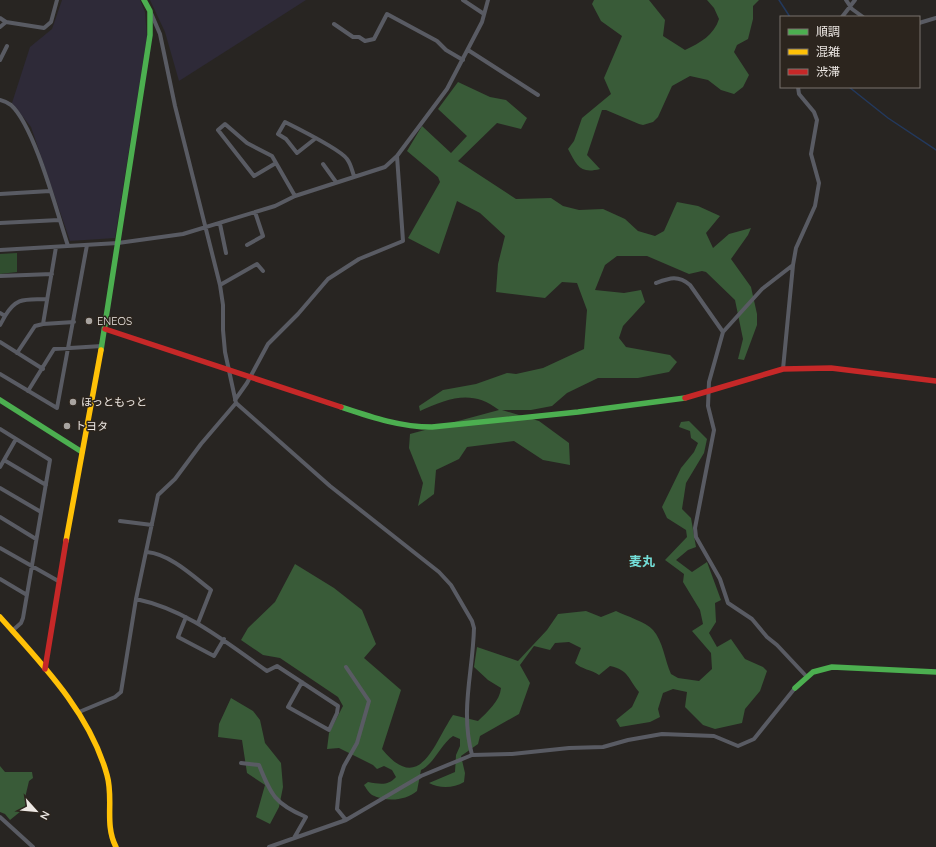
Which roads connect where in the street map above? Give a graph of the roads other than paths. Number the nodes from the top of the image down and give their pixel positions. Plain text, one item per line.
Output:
1 (57, 0) edge
2 (144, 0) edge
3 (463, 0) edge
4 (488, 0) edge
5 (846, 0) edge
6 (855, 0) edge
7 (850, 7) junction
8 (150, 11) junction
9 (484, 14) junction
10 (843, 16) edge
11 (862, 16) edge
12 (0, 18) edge
13 (936, 18) edge
14 (6, 22) junction
15 (920, 23) edge
16 (334, 24) dead end
17 (0, 27) edge
18 (7, 46) dead end
19 (468, 50) junction
20 (0, 60) edge
21 (463, 60) junction
22 (798, 88) edge
23 (538, 95) dead end
24 (0, 100) edge
25 (316, 138) junction
26 (397, 156) junction
27 (276, 163) junction
28 (323, 164) dead end
29 (354, 176) junction
30 (336, 182) junction
31 (50, 191) junction
32 (0, 194) edge
33 (295, 196) junction
34 (256, 212) junction
35 (59, 220) junction
36 (0, 223) edge
37 (220, 224) junction
38 (206, 228) junction
39 (118, 243) junction
40 (87, 245) junction
41 (247, 245) dead end
42 (68, 246) junction
43 (56, 247) junction
44 (0, 250) edge
45 (226, 253) dead end
46 (793, 265) junction
47 (263, 271) dead end
48 (52, 274) junction
49 (0, 276) edge
50 (656, 283) dead end
51 (220, 285) junction
52 (47, 299) junction
53 (0, 313) edge
54 (5, 316) junction
55 (74, 322) junction
56 (43, 324) junction
57 (0, 325) edge
58 (105, 329) junction
59 (723, 332) junction
60 (0, 342) edge
61 (102, 346) junction
62 (69, 348) junction
63 (17, 353) junction
64 (43, 369) junction
65 (229, 369) junction
66 (783, 369) junction
67 (0, 374) edge
68 (249, 376) junction
69 (936, 380) edge
70 (28, 391) junction
71 (709, 391) junction
72 (0, 400) edge
73 (235, 402) junction
74 (0, 429) edge
75 (16, 439) junction
76 (82, 452) junction
77 (4, 460) junction
78 (0, 467) edge
79 (46, 485) junction
80 (0, 488) edge
81 (41, 512) junction
82 (0, 518) edge
83 (120, 521) dead end
84 (152, 526) junction
85 (36, 539) junction
86 (0, 548) edge
87 (146, 552) junction
88 (32, 566) junction
89 (0, 579) edge
90 (60, 582) junction
91 (27, 595) junction
92 (136, 599) junction
93 (0, 617) edge
94 (186, 617) junction
95 (198, 623) junction
96 (12, 631) junction
97 (224, 639) junction
98 (346, 667) dead end
99 (45, 669) junction
100 (936, 672) edge
101 (807, 677) junction
102 (302, 682) junction
103 (795, 688) joint
104 (79, 712) junction
105 (472, 755) junction
106 (241, 763) dead end
107 (0, 817) edge
108 (346, 820) junction
109 (294, 838) junction
110 (33, 847) edge
111 (116, 847) edge
112 (268, 847) edge

1 - 14 street
2 - 8 street
3 - 9 street
4 - 9 street
5 - 7 street
6 - 7 street
7 - 10 street
7 - 11 street
8 - 38 street
8 - 39 street
9 - 19 street
12 - 14 street
13 - 15 street
14 - 17 street
16 - 21 street
18 - 20 street
19 - 21 street
19 - 23 street
21 - 26 street
22 - 46 street
24 - 31 street
25 - 25 street
25 - 29 street
26 - 29 street
26 - 68 street
27 - 27 street
27 - 33 street
28 - 30 street
29 - 30 street
30 - 33 street
31 - 32 street
31 - 35 street
33 - 34 street
34 - 37 street
34 - 41 street
35 - 36 street
35 - 42 street
37 - 38 street
37 - 45 street
38 - 39 street
38 - 51 street
39 - 40 street
39 - 58 street
40 - 42 street
40 - 55 street
42 - 43 street
43 - 44 street
43 - 48 street
46 - 59 street
46 - 66 street
47 - 51 street
48 - 49 street
48 - 52 street
50 - 59 street
51 - 65 street
52 - 54 street
52 - 56 street
53 - 54 street
54 - 57 street
55 - 56 street
55 - 62 street
56 - 63 street
58 - 61 street
58 - 65 street
59 - 71 street
60 - 63 street
61 - 62 street
61 - 76 street
62 - 64 street
62 - 70 street
63 - 64 street
64 - 70 street
65 - 68 street
65 - 73 street
66 - 69 street
66 - 71 street
67 - 70 street
68 - 71 street
68 - 73 street
71 - 101 street
72 - 76 street
73 - 84 street
73 - 105 street
74 - 75 street
75 - 77 street
75 - 79 street
76 - 90 street
77 - 78 street
77 - 79 street
79 - 81 street
80 - 81 street
81 - 85 street
82 - 85 street
83 - 84 street
84 - 87 street
85 - 88 street
86 - 88 street
87 - 92 street
87 - 95 street
88 - 90 street
88 - 91 street
89 - 91 street
90 - 99 street
91 - 96 street
92 - 94 street
92 - 104 street
93 - 96 street
94 - 95 street
94 - 97 street
95 - 97 street
96 - 99 street
97 - 102 street
98 - 108 street
99 - 104 street
100 - 101 street
101 - 103 street
102 - 102 street
103 - 105 street
104 - 111 street
105 - 108 street
106 - 109 street
107 - 110 street
108 - 109 street
109 - 112 street

